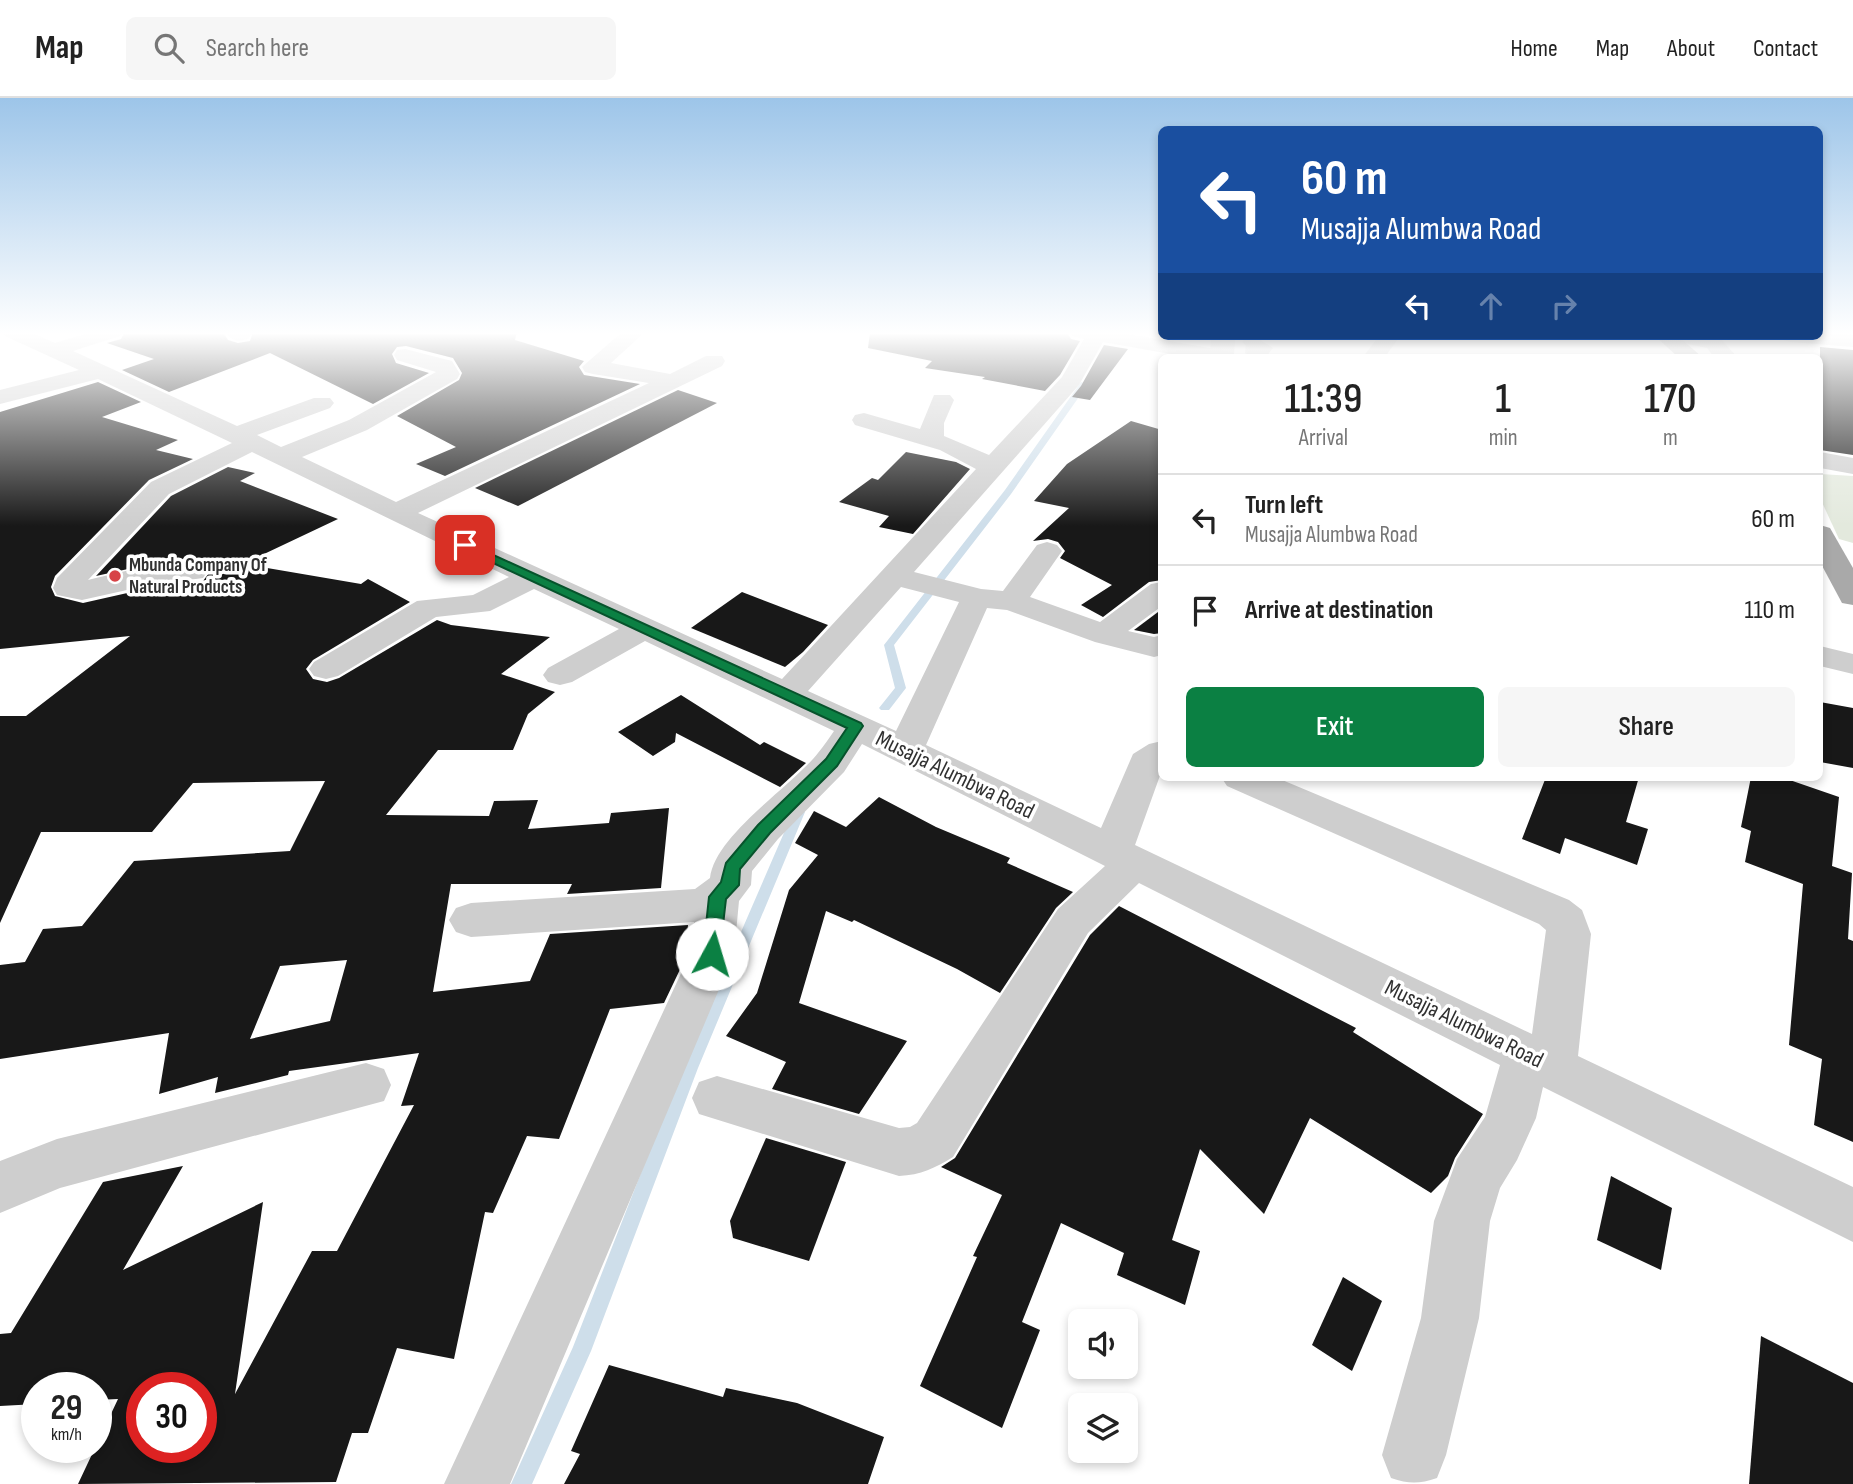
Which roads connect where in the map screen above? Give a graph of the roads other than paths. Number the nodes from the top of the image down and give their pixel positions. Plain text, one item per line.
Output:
1 (155, 397) edge
2 (412, 397) edge
3 (640, 397) edge
4 (1056, 397) edge
5 (942, 400) dead end
6 (322, 402) dead end
7 (864, 420) dead end
8 (932, 439) junction
9 (255, 445) junction
10 (1823, 460) edge
11 (1852, 465) edge
12 (993, 467) junction
13 (396, 513) junction
14 (1823, 538) edge
15 (1047, 551) dead end
16 (1845, 569) edge
17 (192, 572) dead end
18 (534, 577) junction
19 (904, 578) junction
20 (965, 594) junction
21 (1158, 594) edge
22 (1853, 596) edge
23 (1012, 601) junction
24 (645, 628) junction
25 (1106, 635) junction
26 (1158, 646) edge
27 (1823, 657) edge
28 (1853, 664) edge
29 (326, 669) dead end
30 (560, 675) dead end
31 (787, 694) junction
32 (855, 726) junction
33 (905, 750) junction
34 (1158, 756) edge
35 (1249, 781) edge
36 (1124, 857) junction
37 (718, 897) junction
38 (471, 920) dead end
39 (1540, 1061) junction
40 (366, 1085) dead end
41 (717, 1098) dead end
42 (0, 1187) edge
43 (1853, 1215) edge
44 (1415, 1455) dead end
45 (477, 1484) edge

1 - 9 street, Musajja Alumbwa Road
2 - 9 street
3 - 13 street
4 - 12 street
5 - 8 street
6 - 9 street
7 - 8 street
8 - 12 street
9 - 13 street, Musajja Alumbwa Road
9 - 17 street
10 - 11 street
12 - 19 street
13 - 18 street, Musajja Alumbwa Road
14 - 16 main road
15 - 23 street
16 - 22 main road
18 - 24 street, Musajja Alumbwa Road
18 - 29 street
19 - 20 street
19 - 31 street
20 - 23 street
20 - 33 street
21 - 25 street
23 - 25 street
24 - 30 street
24 - 31 street, Musajja Alumbwa Road
25 - 26 street
27 - 28 street
31 - 32 street, Musajja Alumbwa Road
32 - 33 street, Musajja Alumbwa Road
32 - 37 street
33 - 36 street, Musajja Alumbwa Road
34 - 36 street
35 - 39 street
36 - 39 street, Musajja Alumbwa Road
36 - 41 street
37 - 38 street
37 - 45 street
39 - 43 street, Musajja Alumbwa Road
39 - 44 street
40 - 42 street

